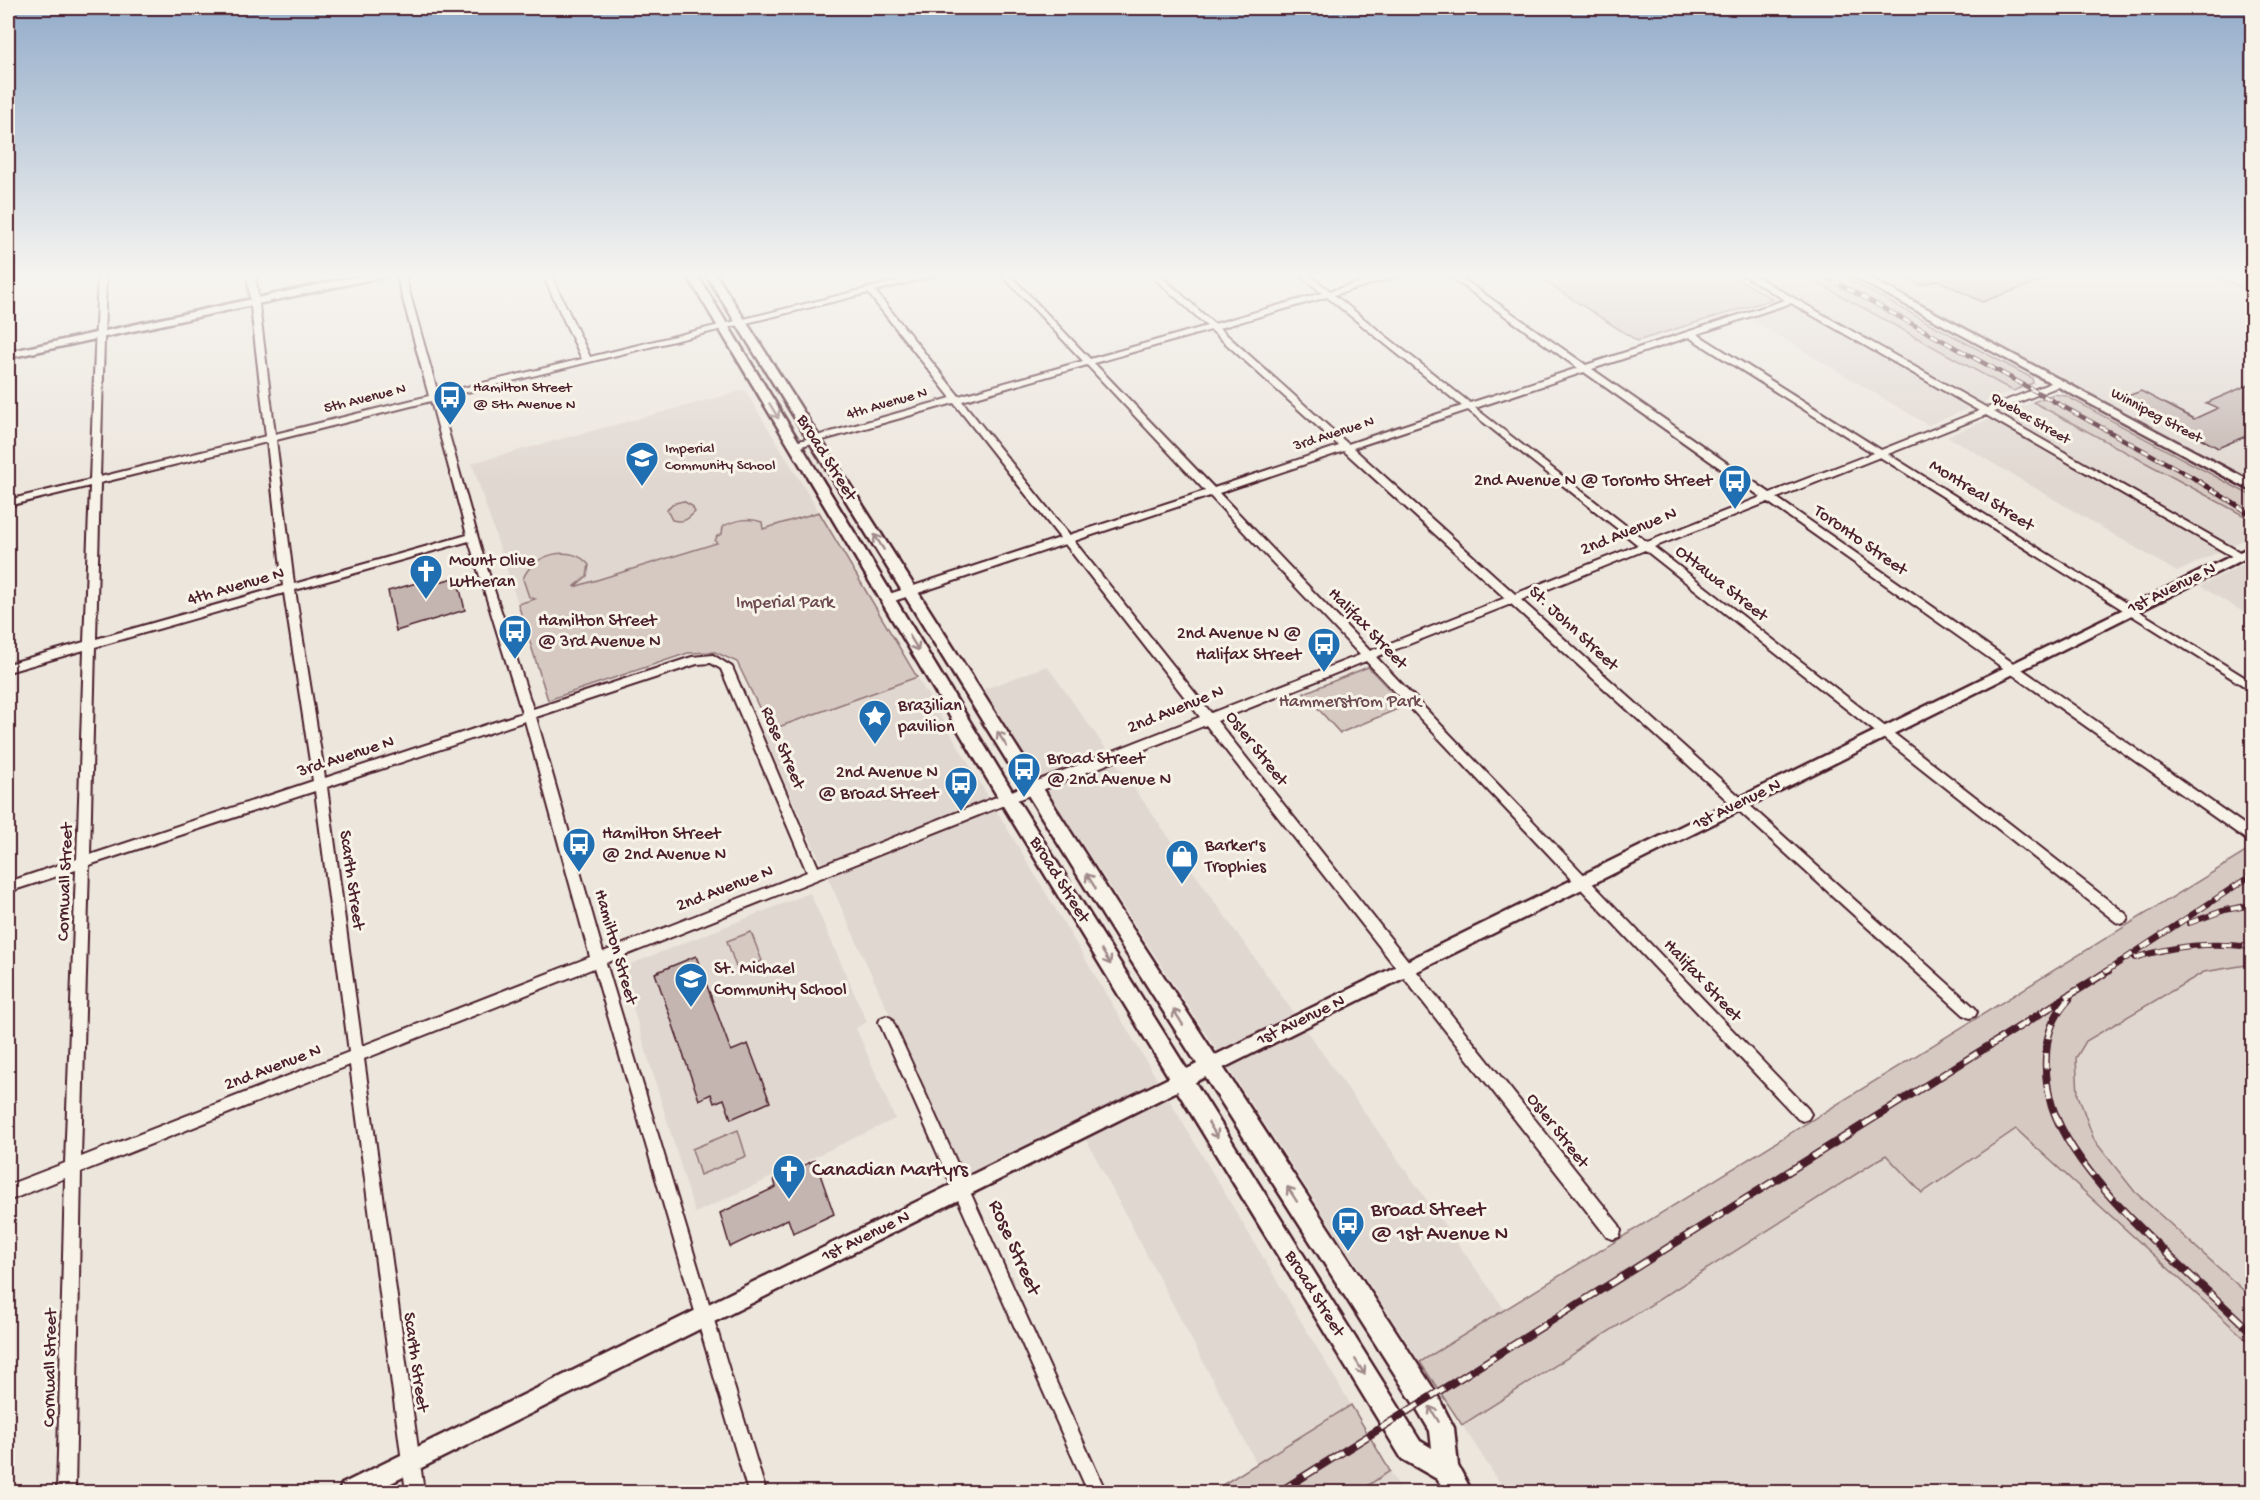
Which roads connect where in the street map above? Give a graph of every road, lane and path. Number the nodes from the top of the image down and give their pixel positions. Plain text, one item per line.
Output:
1 (61, 343) edge
2 (100, 343) edge
3 (260, 343) edge
4 (419, 343) edge
5 (579, 343) edge
6 (655, 343) edge
7 (733, 343) edge
8 (754, 343) edge
9 (913, 343) edge
10 (1072, 343) edge
11 (1157, 343) edge
12 (1231, 343) edge
13 (1390, 343) edge
14 (1548, 343) edge
15 (1664, 343) edge
16 (1705, 343) edge
17 (1867, 343) edge
18 (1984, 343) edge
19 (8, 354) edge
20 (587, 360) junction
21 (1090, 362) junction
22 (1585, 369) junction
23 (2059, 383) junction
24 (434, 398) junction
25 (958, 399) junction
26 (1469, 407) junction
27 (1987, 412) junction
28 (271, 438) junction
29 (815, 440) junction
30 (795, 446) junction
31 (1345, 448) junction
32 (1881, 453) junction
33 (96, 481) junction
34 (2253, 487) edge
35 (1211, 492) junction
36 (1768, 498) junction
37 (8, 503) edge
38 (474, 536) junction
39 (1067, 540) junction
40 (1646, 546) junction
41 (2246, 553) edge
42 (289, 589) junction
43 (910, 592) junction
44 (1514, 598) junction
45 (887, 599) junction
46 (2131, 610) junction
47 (91, 645) junction
48 (1368, 655) junction
49 (696, 660) joint
50 (8, 668) edge
51 (2014, 668) junction
52 (2253, 687) edge
53 (529, 716) junction
54 (1209, 718) junction
55 (1884, 732) junction
56 (320, 784) junction
57 (1033, 789) junction
58 (1008, 799) junction
59 (1739, 804) junction
60 (2253, 836) edge
61 (85, 862) junction
62 (815, 875) junction
63 (1583, 882) junction
64 (8, 887) edge
65 (2121, 918) dead end
66 (598, 960) junction
67 (1407, 969) junction
68 (1970, 1011) dead end
69 (886, 1022) dead end
70 (356, 1057) junction
71 (1209, 1067) junction
72 (1182, 1080) junction
73 (1803, 1114) dead end
74 (73, 1167) junction
75 (962, 1189) junction
76 (8, 1193) edge
77 (1613, 1231) dead end
78 (706, 1316) junction
79 (411, 1463) junction
80 (1446, 1470) junction
81 (66, 1492) edge
82 (350, 1492) edge
83 (415, 1492) edge
84 (757, 1492) edge
85 (1097, 1492) edge
86 (1460, 1492) edge

1 - 19 street
2 - 33 street, Cornwall Street
3 - 28 street, Scarth Street
4 - 24 street, Hamilton Street
5 - 20 street
6 - 20 street, 5th Avenue N
7 -> 30 main road, Broad Street
8 - 29 main road, Broad Street
9 - 25 street, Osler Street
10 - 21 street, Halifax Street
11 - 21 street, 4th Avenue N
12 - 31 street, St. John Street
13 - 26 street, Ottawa Street
14 - 22 street, Toronto Street
15 - 22 street, 3rd Avenue N
16 - 32 street, Montreal Street
17 - 27 street, Quebec Street
18 - 23 main road, Winnipeg Street
20 - 24 street, 5th Avenue N
21 - 25 street, 4th Avenue N
21 - 35 street, Halifax Street
22 - 26 street, 3rd Avenue N
22 - 36 street, Toronto Street
23 - 27 street, 2nd Avenue N
23 - 34 main road, Winnipeg Street
24 - 28 street, 5th Avenue N
24 - 38 street, Hamilton Street
25 - 29 street, 4th Avenue N
25 - 39 street, Osler Street
26 - 31 street, 3rd Avenue N
26 - 40 street, Ottawa Street
27 - 32 street, 2nd Avenue N
27 - 41 street, Quebec Street
28 - 33 street, 5th Avenue N
28 - 42 street, Scarth Street
29 - 30 street, 4th Avenue N
43 -> 29 main road, Broad Street
30 - 45 main road, Broad Street
31 - 35 street, 3rd Avenue N
31 - 44 street, St. John Street
32 - 36 street, 2nd Avenue N
32 - 46 street, Montreal Street
33 - 37 street, 5th Avenue N
33 - 47 street, Cornwall Street
35 - 39 street, 3rd Avenue N
35 - 48 street, Halifax Street
36 - 40 street, 2nd Avenue N
36 - 51 street, Toronto Street
38 - 42 street, 4th Avenue N
38 - 53 street, Hamilton Street
39 - 43 street, 3rd Avenue N
39 - 54 street, Osler Street
40 - 44 street, 2nd Avenue N
40 - 55 street, Ottawa Street
41 - 46 street, 1st Avenue N
42 - 47 street, 4th Avenue N
42 - 56 street, Scarth Street
43 - 45 street, 3rd Avenue N
57 -> 43 main road, Broad Street
44 - 48 street, 2nd Avenue N
44 - 59 street, St. John Street
45 -> 58 main road, Broad Street
46 - 51 street, 1st Avenue N
46 - 52 street, Montreal Street
47 - 50 street, 4th Avenue N
47 - 61 street, Cornwall Street
48 - 54 street, 2nd Avenue N
48 - 63 street, Halifax Street
49 - 53 street, 3rd Avenue N
49 - 62 street, Rose Street
51 - 55 street, 1st Avenue N
51 - 60 street, Toronto Street
53 - 56 street, 3rd Avenue N
53 - 66 street, Hamilton Street
54 - 57 street, 2nd Avenue N
54 - 67 street, Osler Street
55 - 59 street, 1st Avenue N
55 - 65 street, Ottawa Street
56 - 61 street, 3rd Avenue N
56 - 70 street, Scarth Street
57 - 58 street, 2nd Avenue N
71 -> 57 main road, Broad Street
58 - 62 street, 2nd Avenue N
58 -> 72 main road, Broad Street
59 - 63 street, 1st Avenue N
59 - 68 street, St. John Street
61 - 64 street, 3rd Avenue N
61 - 74 street, Cornwall Street
62 - 66 street, 2nd Avenue N
63 - 67 street, 1st Avenue N
63 - 73 street, Halifax Street
66 - 70 street, 2nd Avenue N
66 - 78 street, Hamilton Street
67 - 71 street, 1st Avenue N
67 - 77 street, Osler Street
69 - 75 street, Rose Street
70 - 74 street, 2nd Avenue N
70 - 79 street, Scarth Street
71 - 72 street, 1st Avenue N
80 -> 71 main road, Broad Street
72 - 75 street, 1st Avenue N
72 -> 80 main road, Broad Street
74 - 76 street, 2nd Avenue N
74 - 81 street, Cornwall Street
75 - 78 street, 1st Avenue N
75 - 85 street, Rose Street
78 - 79 street, 1st Avenue N
78 - 84 street, Hamilton Street
79 - 82 street, 1st Avenue N
79 - 83 street, Scarth Street
80 - 86 main road, Broad Street

